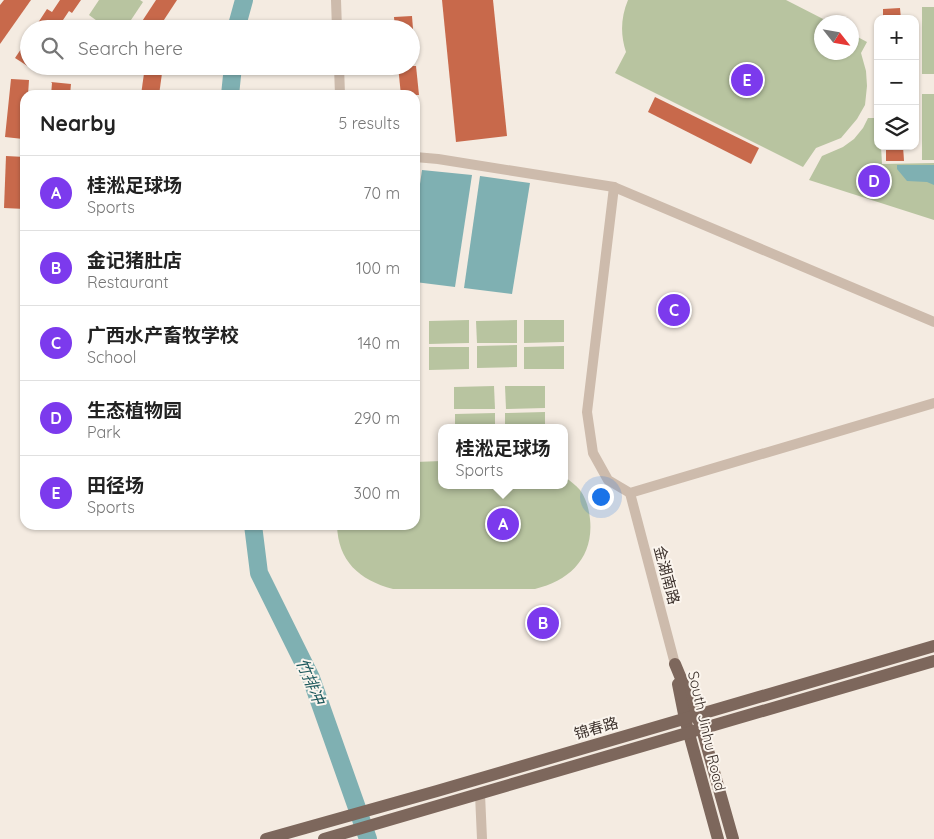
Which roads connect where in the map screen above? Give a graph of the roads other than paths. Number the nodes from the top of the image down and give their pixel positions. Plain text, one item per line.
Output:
1 (336, 0) edge
2 (337, 20) edge
3 (339, 75) edge
4 (340, 90) edge
5 (420, 158) edge
6 (614, 187) junction
7 (934, 322) edge
8 (934, 403) edge
9 (630, 493) junction
10 (934, 646) edge
11 (934, 661) edge
12 (675, 664) junction
13 (698, 715) junction
14 (685, 719) junction
15 (702, 729) junction
16 (689, 733) junction
17 (480, 794) junction
18 (266, 839) edge
19 (324, 839) edge
20 (482, 839) edge
21 (718, 839) edge
22 (733, 839) edge

1 - 2 street
3 - 4 street
5 - 6 street
6 - 7 street
6 - 9 street
8 - 9 street
9 - 12 street, 金湖南路
10 - 13 main road, 锦春路
11 - 15 main road, 锦春路
12 - 13 main road, South Jinhu Road
12 - 14 main road, South Jinhu Road
13 - 14 main road, 锦春路
13 - 15 main road, South Jinhu Road
14 - 16 main road, South Jinhu Road
14 - 18 main road, 锦春路
15 - 16 main road, 锦春路
15 - 22 main road, South Jinhu Road
16 - 17 main road, 锦春路
16 - 21 main road, South Jinhu Road
17 - 19 main road, 锦春路
17 - 20 street

